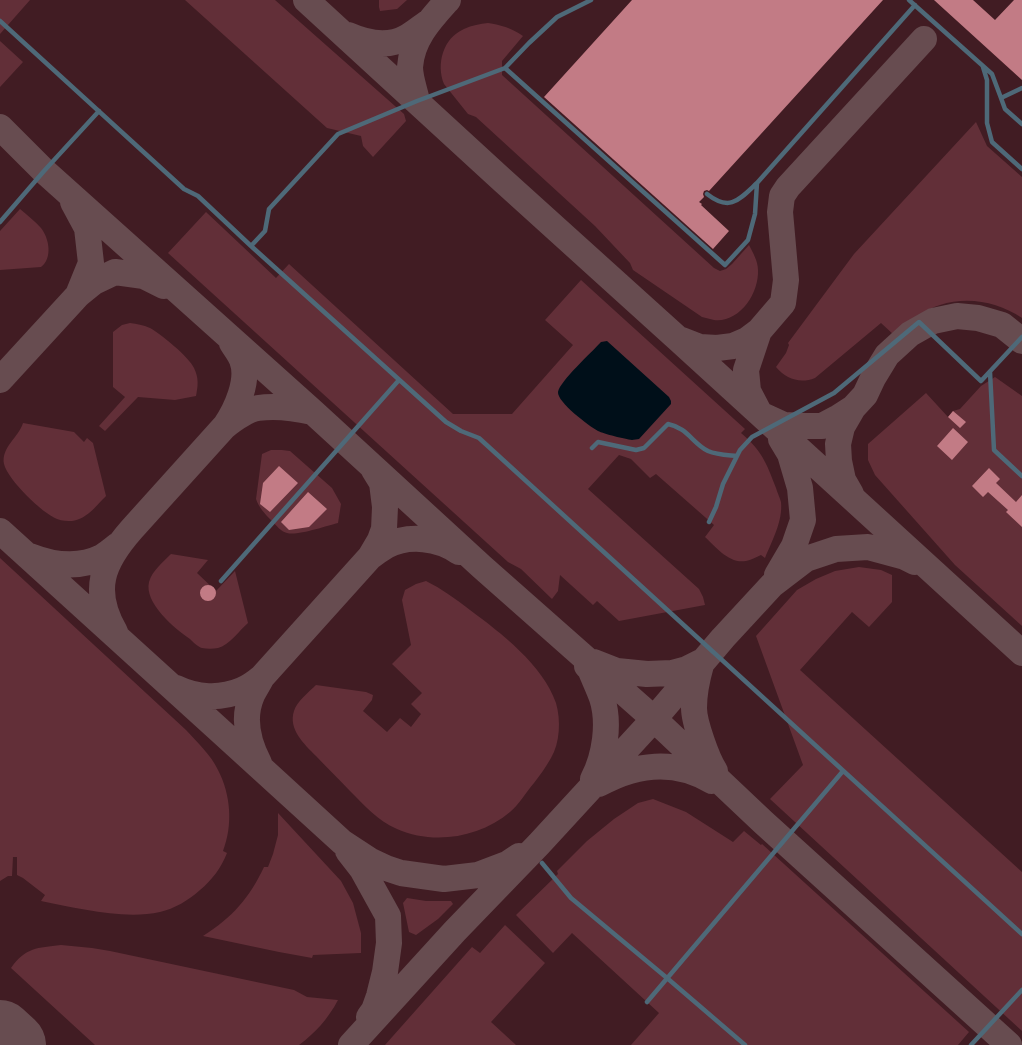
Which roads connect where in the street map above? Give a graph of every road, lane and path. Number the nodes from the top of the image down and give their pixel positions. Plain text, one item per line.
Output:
1 (591, 0) edge
2 (909, 0) edge
3 (915, 5) junction
4 (0, 21) edge
5 (982, 66) junction
6 (505, 68) junction
7 (1022, 88) edge
8 (1001, 98) junction
9 (99, 110) junction
10 (1022, 124) edge
11 (1022, 169) edge
12 (757, 183) junction
13 (706, 194) dead end
14 (0, 222) edge
15 (251, 246) junction
16 (1022, 336) edge
17 (990, 372) junction
18 (399, 380) junction
19 (592, 448) dead end
20 (737, 456) junction
21 (1022, 476) edge
22 (709, 522) dead end
23 (222, 581) dead end
24 (843, 771) junction
25 (542, 863) dead end
26 (1022, 934) edge
27 (667, 978) junction
28 (1022, 990) edge
29 (647, 1002) dead end
30 (745, 1045) edge
31 (971, 1045) edge

1 - 6 lane
2 - 3 lane
3 - 5 lane
3 - 12 lane
4 - 9 lane
5 - 8 lane
5 - 11 lane
6 - 12 lane
6 - 15 lane
7 - 8 lane
8 - 10 lane
9 - 14 lane
9 - 15 lane
12 - 13 lane
15 - 18 lane
16 - 17 lane
17 - 20 lane
17 - 21 lane
18 - 23 lane
18 - 24 lane
19 - 20 lane
20 - 22 lane
24 - 26 lane
24 - 27 lane
25 - 27 lane
27 - 29 lane
27 - 30 lane
28 - 31 lane

